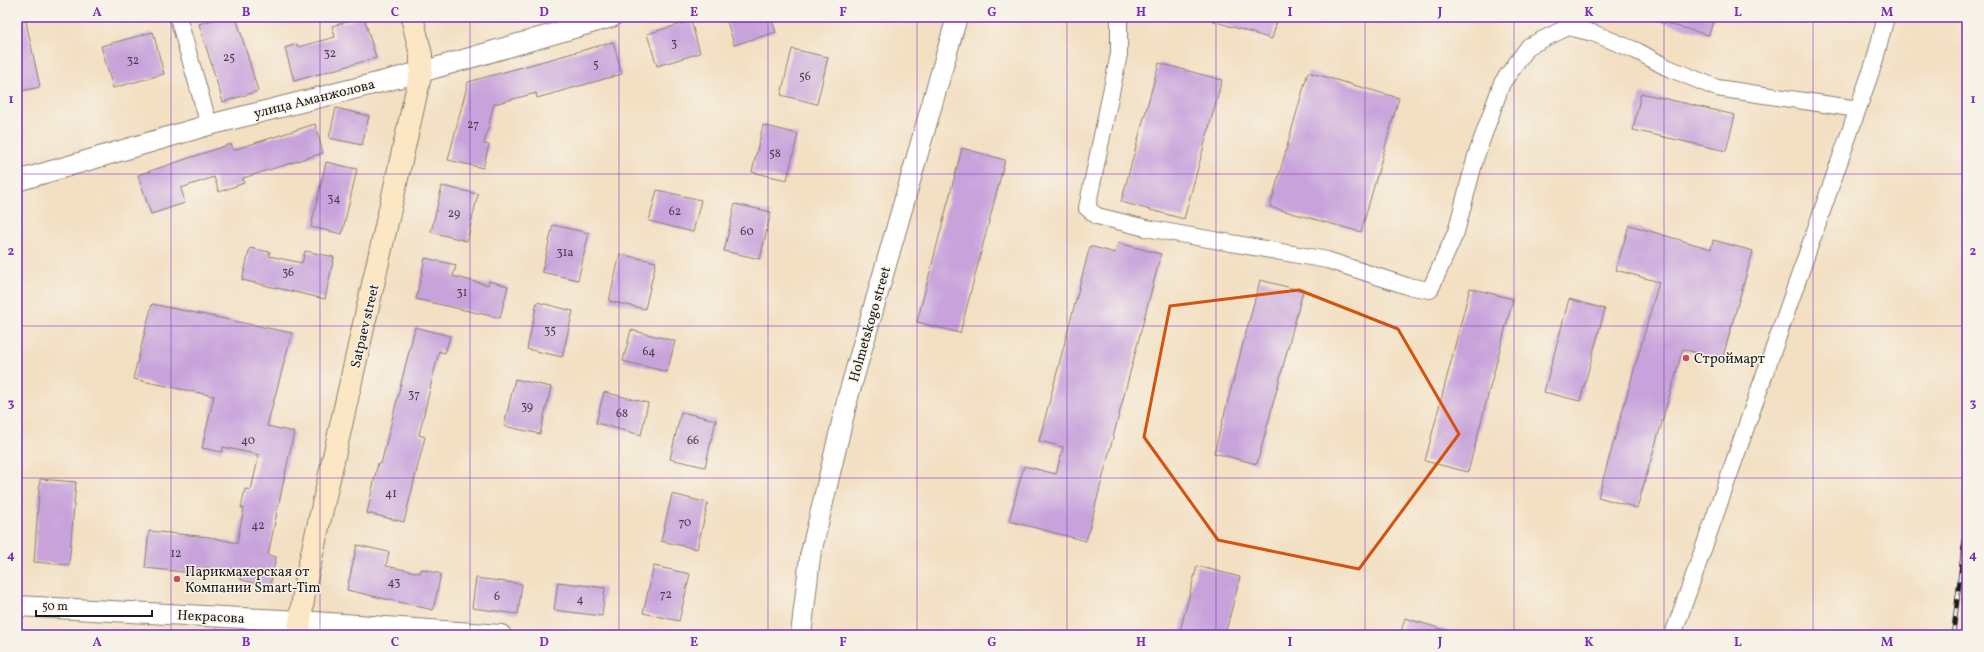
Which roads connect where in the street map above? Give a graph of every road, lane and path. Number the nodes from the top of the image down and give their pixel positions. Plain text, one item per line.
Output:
1 (178, 17) edge
2 (412, 17) edge
3 (612, 17) edge
4 (957, 17) edge
5 (1119, 17) edge
6 (1886, 17) edge
7 (421, 72) junction
8 (1858, 109) junction
9 (209, 125) junction
10 (17, 181) edge
11 (17, 606) edge
12 (299, 628) edge
13 (501, 635) edge
14 (801, 635) edge
15 (1673, 635) edge

1 - 9 street
2 - 7 main road, Satpaev street
3 - 7 street, улица Аманжолова
4 - 14 street, Holmetskogo street
5 - 8 street
6 - 8 street
7 - 9 street, улица Аманжолова
7 - 12 main road, Satpaev street
8 - 15 street
9 - 10 street, улица Аманжолова
11 - 12 street, Некрасова
12 - 13 street, Некрасова

